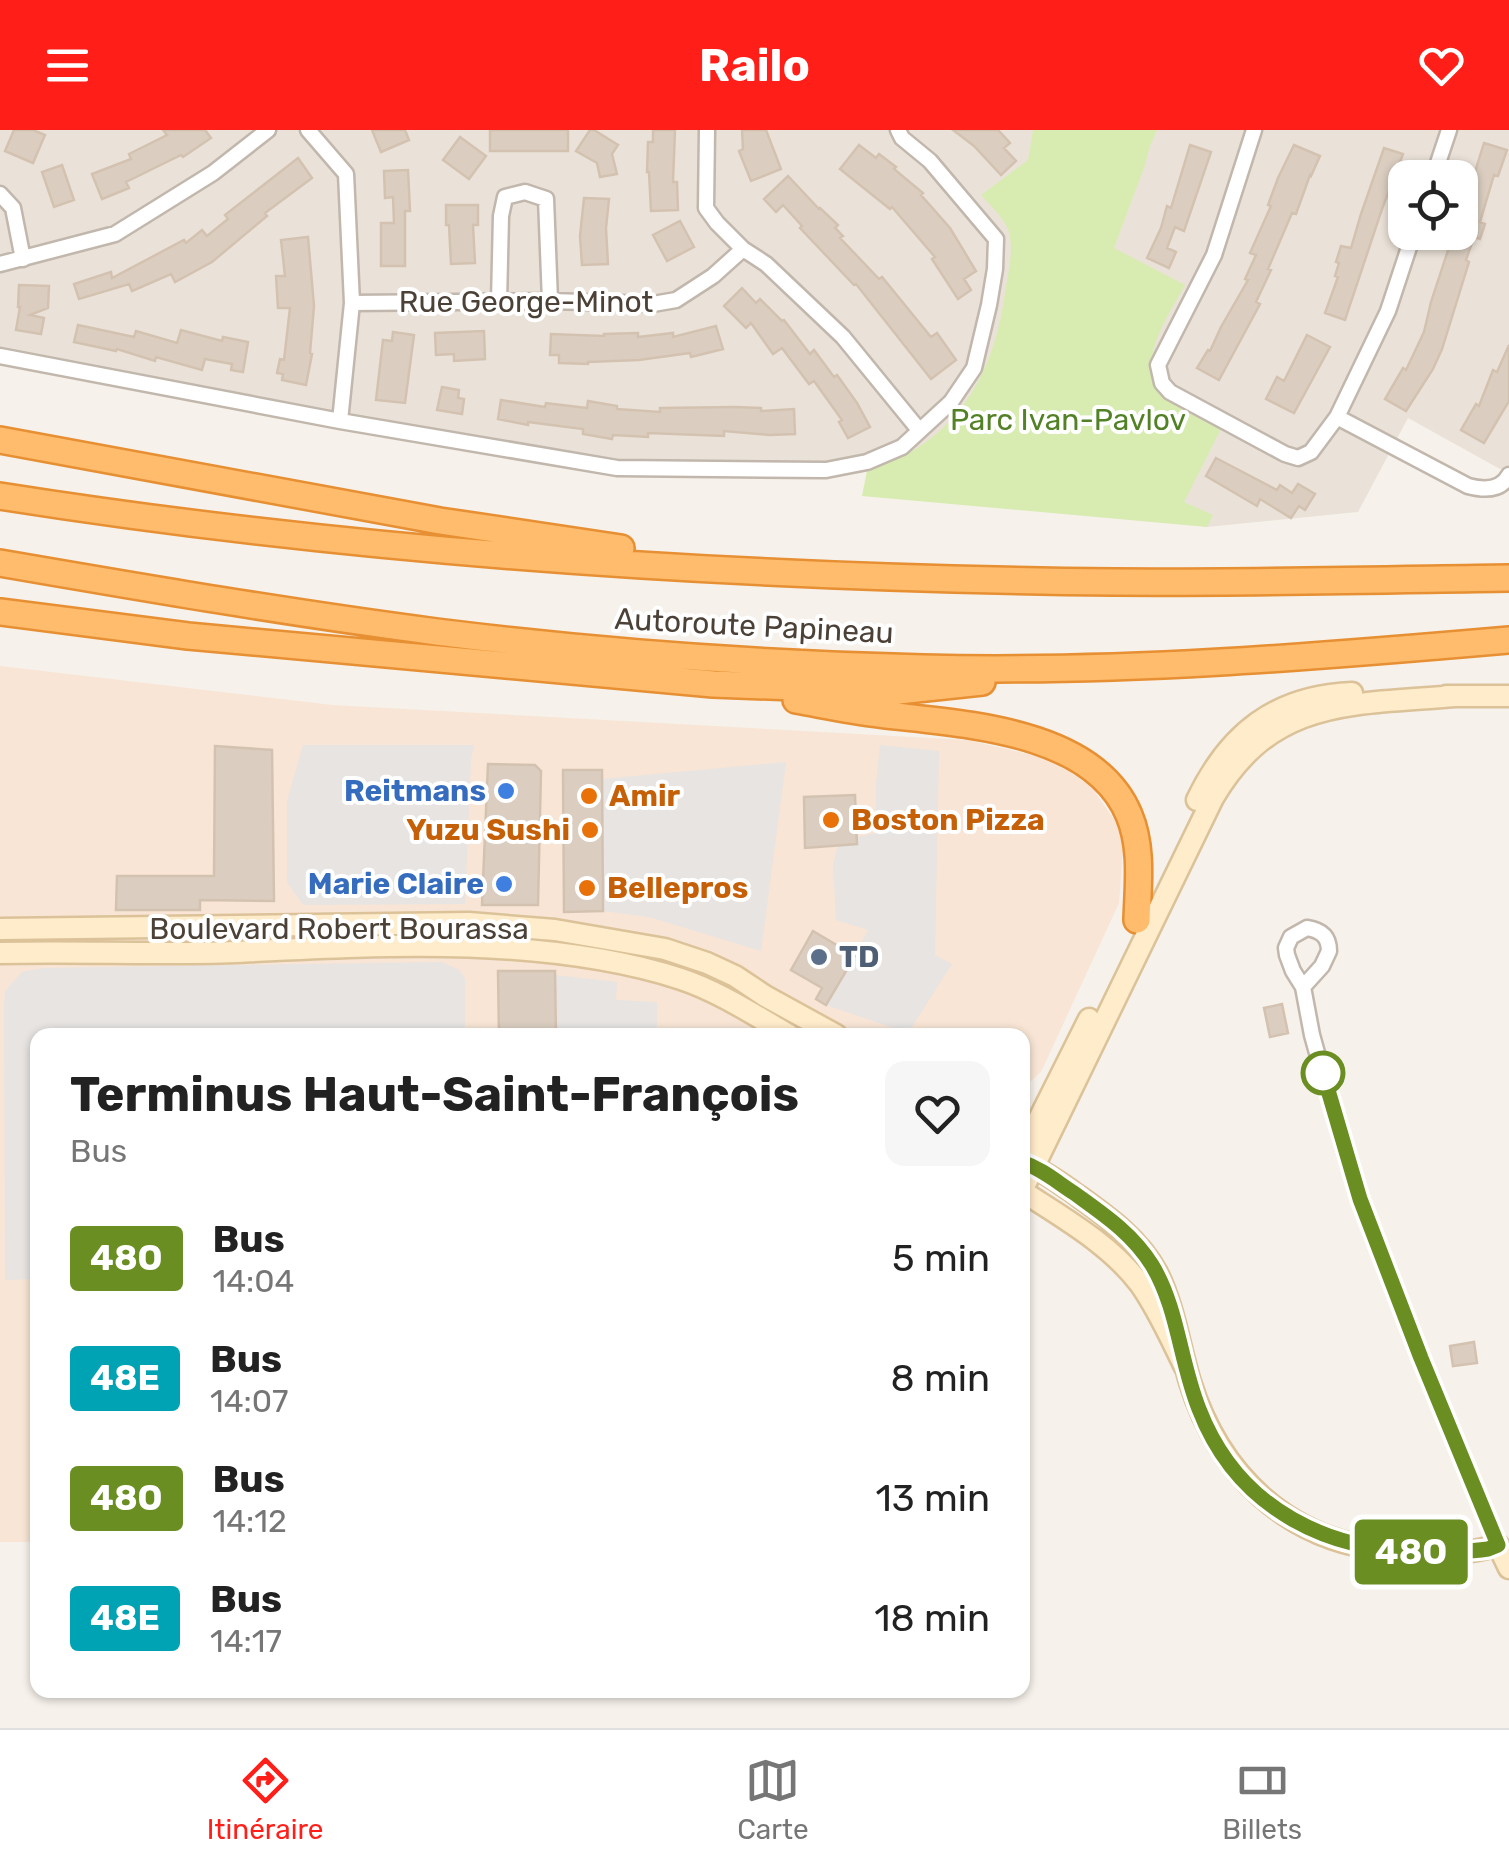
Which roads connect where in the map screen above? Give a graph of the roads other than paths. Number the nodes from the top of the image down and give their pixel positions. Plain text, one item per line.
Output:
1 (268, 130) edge
2 (308, 130) edge
3 (706, 130) edge
4 (898, 130) edge
5 (1254, 130) edge
6 (1449, 130) edge
7 (1439, 160) edge
8 (0, 194) edge
9 (743, 248) junction
10 (1408, 250) edge
11 (23, 260) junction
12 (0, 264) edge
13 (550, 301) junction
14 (498, 302) junction
15 (352, 303) junction
16 (0, 356) edge
17 (1337, 417) junction
18 (340, 422) junction
19 (919, 430) junction
20 (3, 440) edge
21 (1509, 475) edge
22 (0, 496) edge
23 (0, 563) edge
24 (812, 573) junction
25 (1509, 578) edge
26 (0, 612) edge
27 (0, 620) edge
28 (70, 623) junction
29 (1509, 640) edge
30 (1126, 666) junction
31 (713, 684) junction
32 (1455, 696) junction
33 (1509, 696) edge
34 (1138, 920) junction
35 (0, 929) edge
36 (0, 953) edge
37 (1304, 987) dead end
38 (777, 1028) edge
39 (823, 1028) edge
40 (1047, 1106) junction
41 (1030, 1115) edge
42 (1030, 1152) edge
43 (1030, 1154) edge
44 (1030, 1162) edge
45 (1030, 1196) edge
46 (1185, 1367) junction
47 (1498, 1545) junction
48 (1509, 1568) edge

1 - 11 street
2 - 15 street
3 - 9 street
4 - 19 street
5 - 17 street
6 - 7 street
8 - 11 street
9 - 13 street, Rue George-Minot
9 - 19 street
10 - 17 street
11 - 12 street
13 - 14 street, Rue George-Minot
13 - 14 street
14 - 15 street, Rue George-Minot
15 - 18 street
16 - 18 street
17 - 21 street
18 - 19 street
20 - 24 highway
22 - 24 highway, Autoroute Papineau
23 - 30 highway, Autoroute Papineau
24 - 25 highway, Autoroute Papineau
26 - 28 highway
27 - 28 highway
28 - 31 highway
29 - 30 highway, Autoroute Papineau
30 - 31 highway
31 - 34 highway
32 - 33 street
32 - 34 street
32 - 43 street
34 - 40 street
35 - 39 street, Boulevard Robert Bourassa
36 - 38 street, Boulevard Robert Bourassa
37 - 47 street
40 - 41 street
40 - 42 street
44 - 46 street
45 - 46 street
46 - 47 street
47 - 48 street

